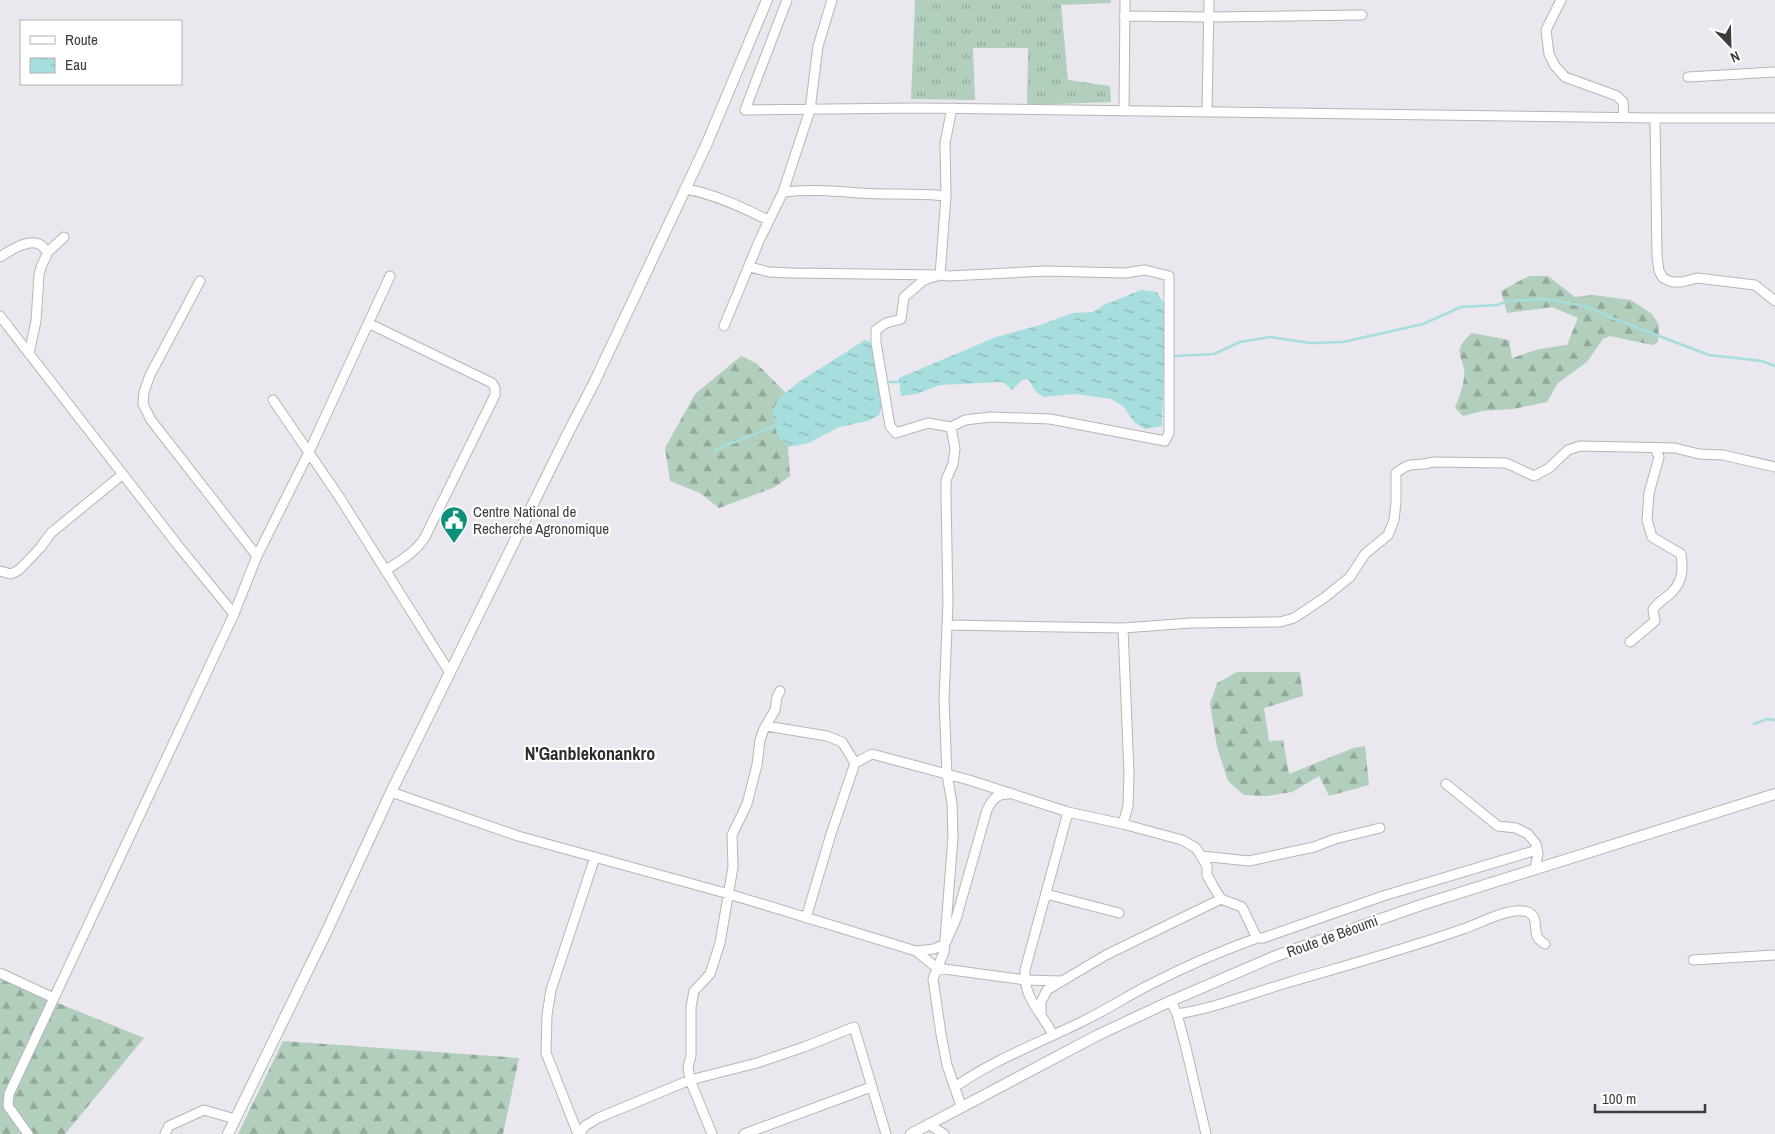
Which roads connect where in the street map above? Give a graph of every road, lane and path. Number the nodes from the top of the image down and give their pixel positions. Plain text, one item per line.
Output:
1 (766, 0) edge
2 (787, 0) edge
3 (832, 0) edge
4 (1125, 0) edge
5 (1209, 0) edge
6 (1561, 0) edge
7 (1362, 15) dead end
8 (1124, 16) junction
9 (1209, 17) junction
10 (1775, 72) edge
11 (1688, 77) dead end
12 (952, 108) junction
13 (810, 110) junction
14 (1124, 110) junction
15 (1208, 112) junction
16 (1624, 118) junction
17 (1655, 118) junction
18 (1775, 118) edge
19 (686, 189) junction
20 (783, 192) junction
21 (946, 196) junction
22 (768, 220) junction
23 (64, 237) dead end
24 (48, 252) junction
25 (0, 257) edge
26 (750, 266) junction
27 (940, 275) junction
28 (390, 276) dead end
29 (200, 281) dead end
30 (1775, 301) edge
31 (0, 316) edge
32 (368, 323) junction
33 (724, 326) dead end
34 (29, 354) junction
35 (273, 400) dead end
36 (951, 427) junction
37 (1655, 448) junction
38 (309, 452) junction
39 (1775, 467) edge
40 (123, 474) junction
41 (257, 556) junction
42 (386, 570) junction
43 (0, 571) edge
44 (234, 614) junction
45 (947, 624) junction
46 (1123, 628) junction
47 (1630, 642) dead end
48 (450, 674) junction
49 (780, 691) dead end
50 (766, 726) junction
51 (855, 764) junction
52 (947, 775) junction
53 (1446, 784) dead end
54 (391, 792) junction
55 (1012, 794) junction
56 (1775, 794) edge
57 (1068, 812) junction
58 (1123, 824) junction
59 (1380, 828) dead end
60 (1537, 850) junction
61 (1201, 856) junction
62 (595, 857) junction
63 (1535, 868) junction
64 (729, 894) junction
65 (1046, 894) junction
66 (1221, 899) junction
67 (1119, 913) dead end
68 (806, 918) junction
69 (1257, 938) junction
70 (945, 944) junction
71 (1544, 944) dead end
72 (916, 951) junction
73 (1775, 955) edge
74 (1693, 960) dead end
75 (937, 968) junction
76 (0, 973) edge
77 (1025, 980) junction
78 (1061, 981) junction
79 (54, 998) junction
80 (1171, 1001) junction
81 (1041, 1014) junction
82 (1177, 1014) junction
83 (1053, 1035) junction
84 (690, 1080) junction
85 (871, 1087) junction
86 (955, 1087) junction
87 (961, 1106) junction
88 (235, 1119) junction
89 (928, 1124) junction
90 (28, 1134) edge
91 (165, 1134) edge
92 (228, 1134) edge
93 (579, 1134) edge
94 (712, 1134) edge
95 (744, 1134) edge
96 (886, 1134) edge
97 (911, 1134) edge
98 (944, 1134) edge
99 (1206, 1134) edge

1 - 19 main road
2 - 13 street
3 - 13 street
4 - 8 street
5 - 9 street
6 - 16 street
7 - 9 street
8 - 9 street
8 - 14 street
9 - 15 street
10 - 11 street
12 - 13 street
12 - 14 street
12 - 21 street
13 - 20 street
14 - 15 street
15 - 16 street
16 - 17 street
17 - 18 street
17 - 30 street
19 - 22 street
19 - 48 main road
20 - 21 street
20 - 22 street
21 - 27 street
22 - 26 street
23 - 24 street
24 - 25 street
24 - 34 street
26 - 27 street
26 - 33 street
27 - 36 street
27 - 36 street
28 - 32 street
29 - 41 street
31 - 34 street
32 - 38 street
32 - 42 street
34 - 40 street
35 - 38 street
36 - 45 street
37 - 39 street
37 - 46 street
37 - 47 street
38 - 41 street
38 - 42 street
40 - 43 street
40 - 44 street
41 - 44 street
42 - 48 street
44 - 79 street
45 - 46 street
45 - 52 street
46 - 58 street
48 - 54 main road
49 - 50 street
50 - 51 street
50 - 64 street
51 - 52 street
51 - 68 street
52 - 55 street
52 - 70 street
53 - 60 street
54 - 62 street
54 - 88 main road
55 - 57 street
55 - 70 street
56 - 63 main road, Route de Béoumi
57 - 58 street
57 - 65 street
58 - 61 street
59 - 61 street
60 - 63 street
60 - 69 street
61 - 66 street
62 - 64 street
62 - 93 street
63 - 80 main road, Route de Béoumi
64 - 68 street
64 - 84 street
65 - 67 street
65 - 77 street
66 - 69 street
66 - 78 street
68 - 72 street
69 - 83 street
70 - 72 street
70 - 75 street
71 - 82 street
72 - 75 street
73 - 74 street
75 - 77 street
75 - 86 street
76 - 79 street
77 - 78 street
77 - 81 street
78 - 81 street
79 - 90 street
80 - 82 street
80 - 87 main road, Route de Béoumi
81 - 83 street
82 - 99 street
83 - 86 street
84 - 85 street
84 - 93 street
84 - 94 street
85 - 95 street
85 - 96 street
86 - 87 street
87 - 89 main road, Route de Béoumi
88 - 91 street
88 - 92 main road
89 - 97 main road, Route de Béoumi
89 - 98 street

